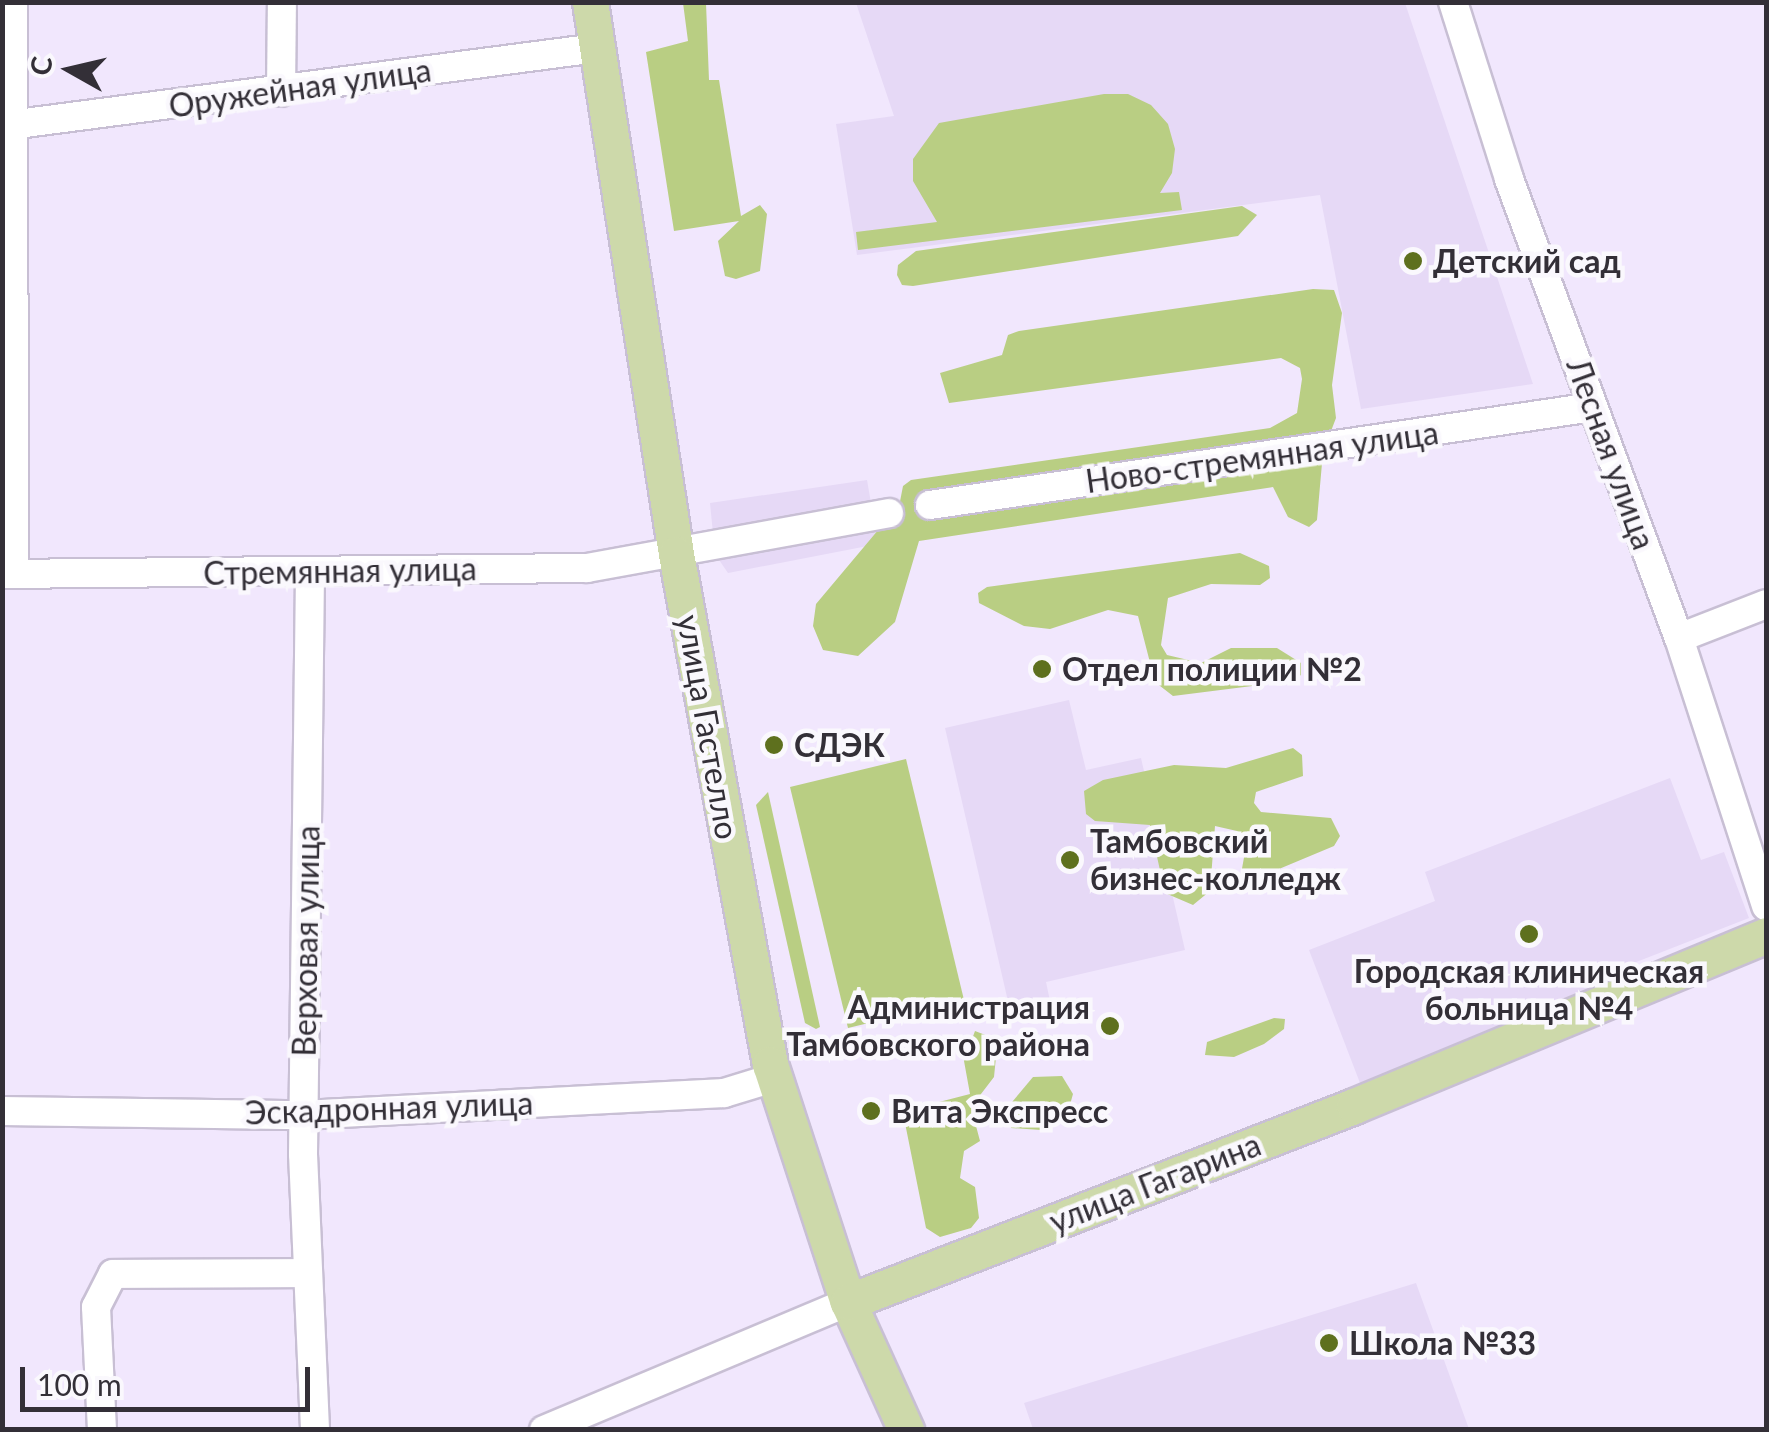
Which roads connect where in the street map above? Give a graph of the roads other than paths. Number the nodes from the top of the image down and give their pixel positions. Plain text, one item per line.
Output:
1 (12, 2) edge
2 (282, 2) edge
3 (590, 2) edge
4 (1453, 2) edge
5 (596, 48) junction
6 (281, 92) junction
7 (8, 125) edge
8 (1593, 407) junction
9 (930, 505) dead end
10 (888, 513) dead end
11 (676, 554) junction
12 (310, 573) junction
13 (8, 574) edge
14 (1766, 604) edge
15 (1679, 638) junction
16 (1766, 906) edge
17 (1766, 935) edge
18 (773, 1078) junction
19 (2, 1111) edge
20 (304, 1115) junction
21 (308, 1273) junction
22 (848, 1302) junction
23 (100, 1416) edge
24 (78, 1430) edge
25 (315, 1430) edge
26 (544, 1430) edge
27 (906, 1430) edge

1 - 7 street
2 - 6 street
3 - 5 main road, улица Гастелло
4 - 8 street, Лесная улица
5 - 6 street, Оружейная улица
5 - 11 main road, улица Гастелло
6 - 7 street, Оружейная улица
7 - 13 street
8 - 9 street, Ново-стремянная улица
8 - 15 street, Лесная улица
10 - 11 street
11 - 12 street, Стремянная улица
11 - 18 main road, улица Гастелло
12 - 13 street, Стремянная улица
12 - 20 street, Верховая улица
14 - 15 street
15 - 16 street, Лесная улица
17 - 22 main road, улица Гагарина
18 - 20 street, Эскадронная улица
18 - 22 main road, улица Гастелло
19 - 20 street, Эскадронная улица
20 - 21 street, Верховая улица
21 - 23 street
21 - 25 street, Верховая улица
22 - 26 street, улица Гагарина
22 - 27 main road, улица Гастелло
23 - 24 street

